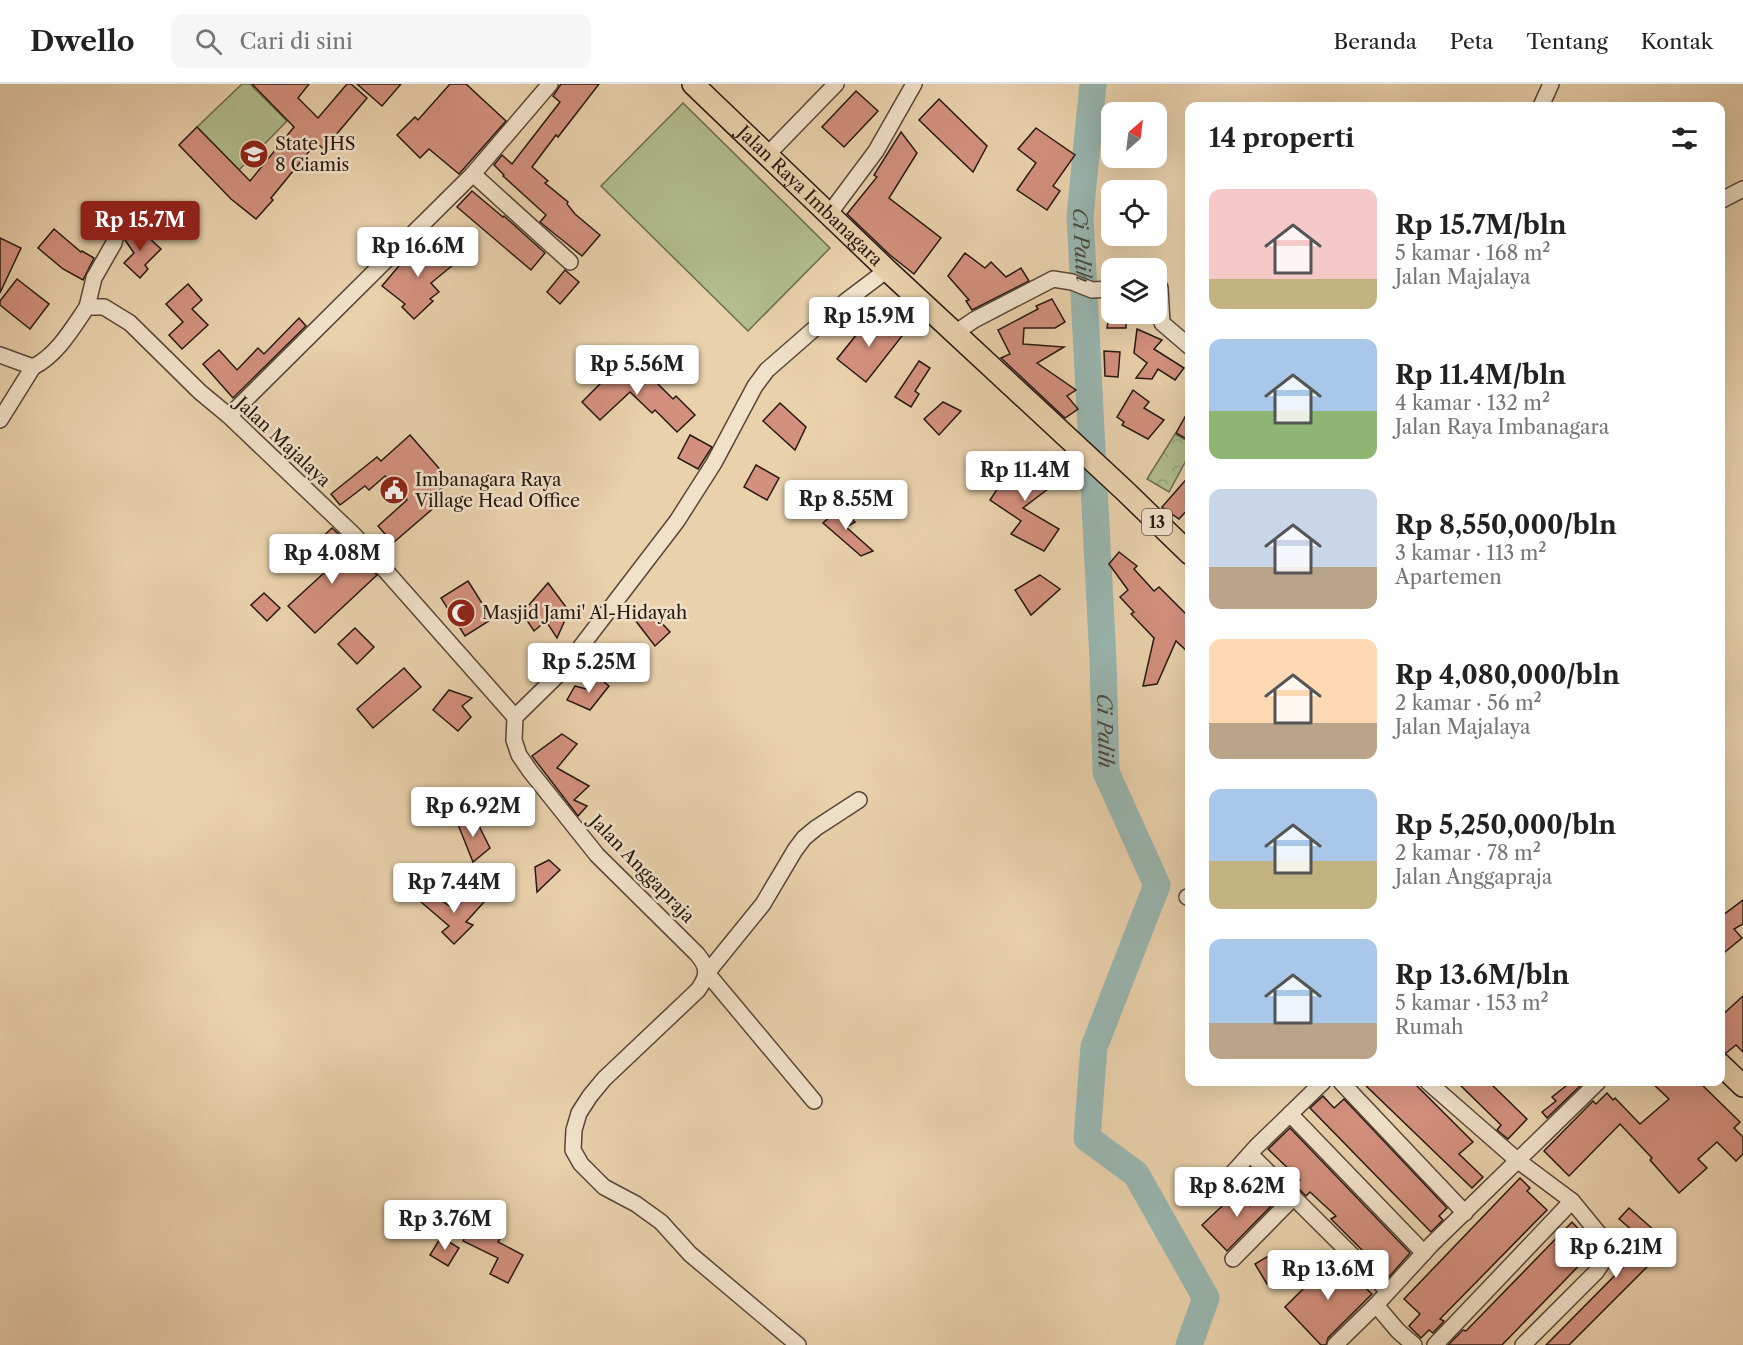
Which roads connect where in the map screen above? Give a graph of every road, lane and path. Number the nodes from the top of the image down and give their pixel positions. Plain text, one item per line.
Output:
1 (550, 84) edge
2 (693, 84) edge
3 (836, 84) edge
4 (915, 84) edge
5 (1551, 84) edge
6 (1543, 102) edge
7 (767, 155) junction
8 (473, 174) junction
9 (1743, 189) edge
10 (1725, 198) edge
11 (829, 214) junction
12 (118, 226) dead end
13 (570, 262) dead end
14 (887, 270) junction
15 (1101, 290) edge
16 (87, 307) junction
17 (1163, 324) edge
18 (955, 333) junction
19 (1185, 343) edge
20 (0, 355) edge
21 (33, 367) junction
22 (229, 416) junction
23 (0, 420) edge
24 (1185, 549) edge
25 (515, 717) junction
26 (859, 800) dead end
27 (707, 973) junction
28 (1725, 1069) edge
29 (1319, 1086) edge
30 (1345, 1086) edge
31 (1433, 1086) edge
32 (1594, 1086) edge
33 (1743, 1086) edge
34 (814, 1101) dead end
35 (1290, 1114) junction
36 (1250, 1154) junction
37 (1517, 1160) junction
38 (1222, 1185) dead end
39 (1294, 1197) junction
40 (1572, 1201) junction
41 (1465, 1213) junction
42 (1424, 1253) junction
43 (1233, 1260) dead end
44 (1388, 1292) junction
45 (1376, 1305) junction
46 (798, 1345) edge
47 (1335, 1345) edge
48 (1414, 1345) edge
49 (1435, 1345) edge
50 (1523, 1345) edge

1 - 8 street
2 - 7 highway, Jalan Raya Imbanagara / 13
3 - 7 street
4 - 11 street
5 - 6 street
7 - 11 highway, Jalan Raya Imbanagara / 13
8 - 13 street
8 - 22 street
9 - 10 street
11 - 14 highway, Jalan Raya Imbanagara / 13
12 - 16 street
14 - 18 highway, Jalan Raya Imbanagara / 13
14 - 25 street
15 - 18 street
16 - 21 street
16 - 22 street, Jalan Majalaya
17 - 19 street
18 - 24 highway, Jalan Raya Imbanagara / 13
20 - 21 street
21 - 23 street
22 - 25 street, Jalan Majalaya
25 - 27 street, Jalan Anggapraja
26 - 27 street
27 - 34 street, Jalan Anggapraja
27 - 46 street
28 - 33 highway
29 - 35 street
30 - 41 street
31 - 37 street
32 - 37 street
35 - 36 street
35 - 42 street
36 - 38 street
36 - 39 street
37 - 40 street
37 - 41 street
39 - 43 street
39 - 44 street
40 - 49 street
40 - 50 street
41 - 42 street
42 - 44 street
44 - 45 street
45 - 47 street
45 - 48 street

